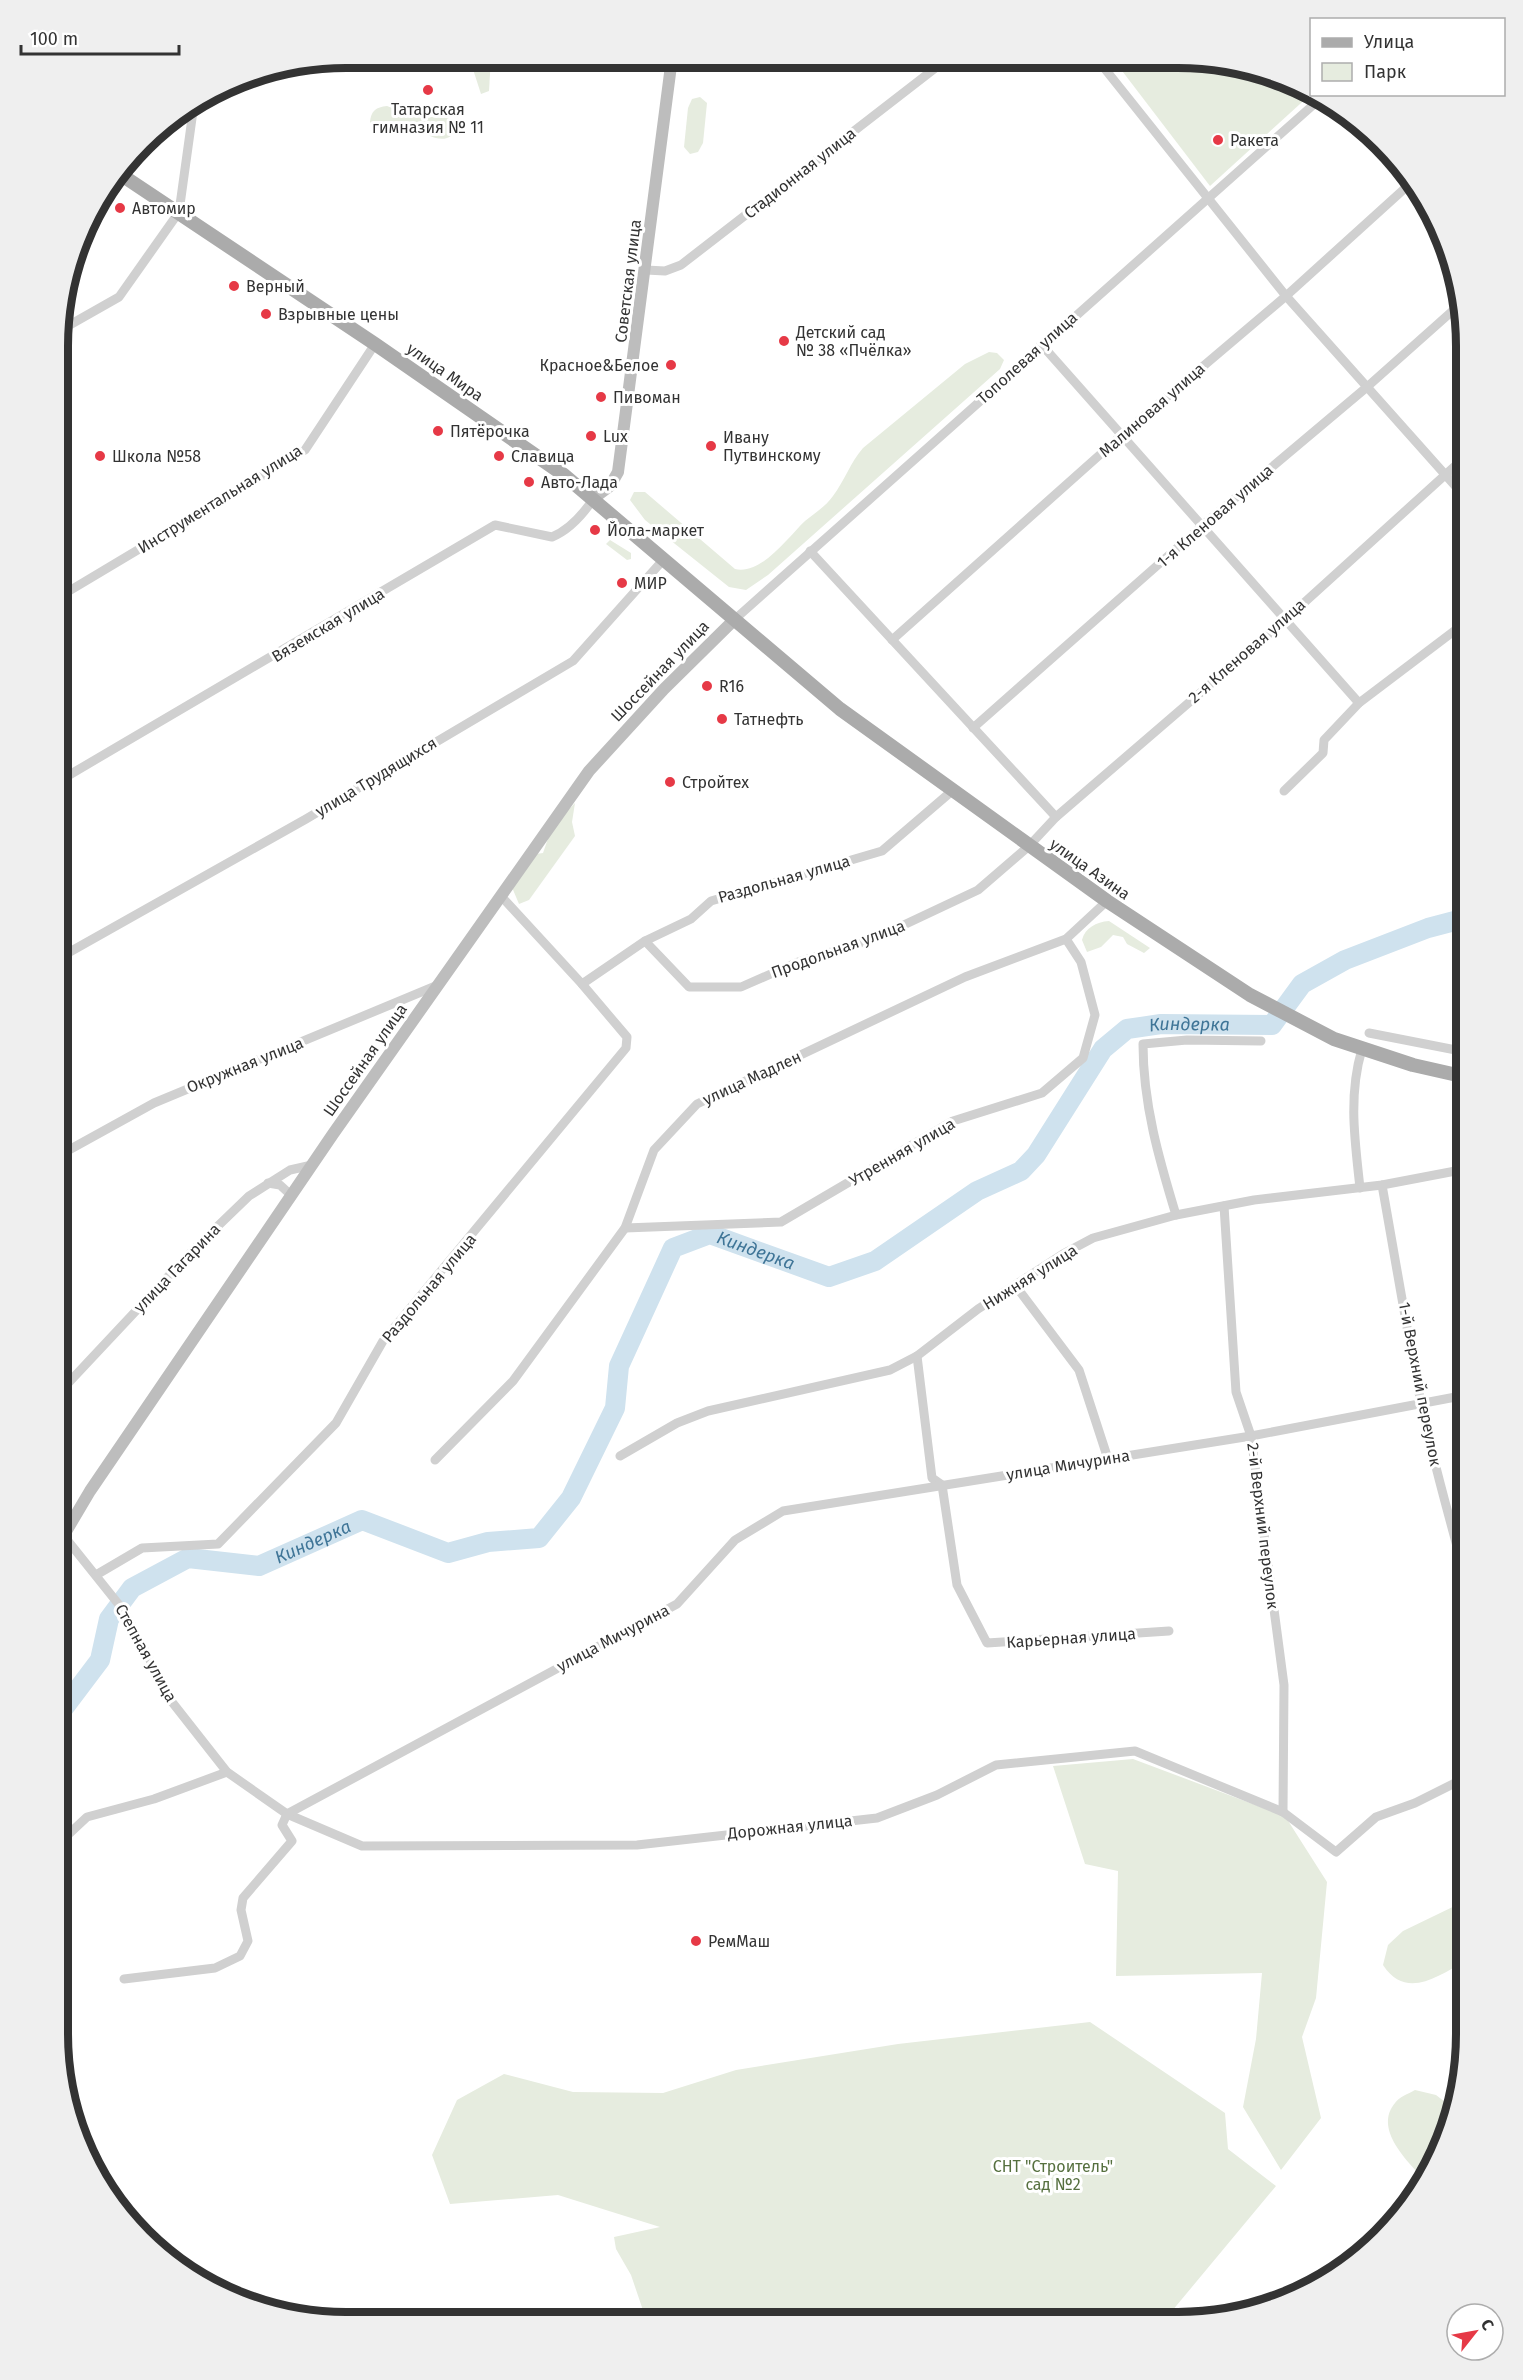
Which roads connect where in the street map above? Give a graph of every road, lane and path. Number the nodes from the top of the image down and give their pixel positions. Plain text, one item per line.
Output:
1 (671, 68) edge
2 (935, 68) edge
3 (1104, 68) edge
4 (1315, 104) edge
5 (193, 113) edge
6 (124, 177) edge
7 (1406, 187) edge
8 (1207, 198) junction
9 (179, 212) junction
10 (646, 270) junction
11 (1287, 296) junction
12 (1453, 310) edge
13 (68, 326) edge
14 (375, 344) junction
15 (1041, 344) junction
16 (1367, 387) junction
17 (1122, 435) junction
18 (1456, 465) edge
19 (1445, 474) junction
20 (1456, 487) edge
21 (594, 498) junction
22 (1202, 526) junction
23 (810, 551) junction
24 (664, 559) junction
25 (68, 592) edge
26 (734, 620) junction
27 (1285, 620) junction
28 (1456, 630) edge
29 (892, 640) junction
30 (1359, 703) junction
31 (973, 728) junction
32 (68, 776) edge
33 (1284, 791) dead end
34 (952, 792) junction
35 (1056, 817) junction
36 (1029, 846) junction
37 (501, 896) junction
38 (1107, 901) junction
39 (1066, 939) junction
40 (645, 941) junction
41 (68, 952) edge
42 (582, 984) junction
43 (438, 985) junction
44 (1369, 1033) dead end
45 (1261, 1041) dead end
46 (1362, 1049) junction
47 (1456, 1050) edge
48 (1456, 1075) edge
49 (68, 1150) edge
50 (312, 1166) junction
51 (1456, 1171) edge
52 (266, 1183) junction
53 (1382, 1185) junction
54 (1360, 1188) junction
55 (291, 1196) junction
56 (1224, 1206) junction
57 (1176, 1215) junction
58 (625, 1228) junction
59 (1015, 1285) junction
60 (917, 1356) junction
61 (68, 1383) edge
62 (1456, 1397) edge
63 (1421, 1403) junction
64 (1251, 1436) junction
65 (620, 1456) dead end
66 (1108, 1459) junction
67 (435, 1460) dead end
68 (942, 1485) junction
69 (68, 1529) edge
70 (1456, 1539) edge
71 (68, 1548) edge
72 (96, 1575) junction
73 (1169, 1631) dead end
74 (227, 1772) junction
75 (1456, 1783) edge
76 (1283, 1812) junction
77 (287, 1814) junction
78 (68, 1835) edge
79 (124, 1979) dead end

1 - 10 street, Советская улица
2 - 10 street, Стадионная улица
3 - 8 street
4 - 8 street, Тополевая улица
5 - 9 street
6 - 9 main road, улица Мира
7 - 11 street, Малиновая улица
8 - 11 street
8 - 15 street, Тополевая улица
9 - 13 street
9 - 14 main road, улица Мира
10 - 21 street, Советская улица
11 - 16 street
11 - 17 street, Малиновая улица
12 - 16 street, 1-я Кленовая улица
14 - 21 main road, улица Мира
14 - 25 street, Инструментальная улица
15 - 17 street
15 - 23 street, Тополевая улица
16 - 19 street
16 - 22 street, 1-я Кленовая улица
17 - 22 street
17 - 29 street, Малиновая улица
18 - 19 street, 2-я Кленовая улица
19 - 20 street
19 - 27 street, 2-я Кленовая улица
21 - 24 main road, улица Мира
21 - 32 street, Вяземская улица
22 - 27 street
22 - 31 street, 1-я Кленовая улица
23 - 26 street, Тополевая улица
23 - 29 street
24 - 26 main road, улица Мира
24 - 41 street, улица Трудящихся
26 - 34 main road, улица Азина
26 - 37 street, Шоссейная улица
27 - 30 street
27 - 35 street, 2-я Кленовая улица
28 - 30 street
29 - 31 street
30 - 33 street
31 - 35 street
34 - 36 main road, улица Азина
34 - 40 street, Раздольная улица
35 - 36 street, 2-я Кленовая улица
36 - 38 main road, улица Азина
36 - 40 street, Продольная улица
37 - 42 street, Раздольная улица
37 - 43 street, Шоссейная улица
38 - 39 street, улица Мадлен
38 - 46 main road, улица Азина
39 - 58 street, улица Мадлен
39 - 58 street, Утренняя улица
40 - 42 street, Раздольная улица
42 - 72 street, Раздольная улица
43 - 49 street, Окружная улица
43 - 50 street, Шоссейная улица
44 - 47 street
45 - 57 street
46 - 48 main road, улица Азина
46 - 54 street
50 - 52 street, улица Гагарина
50 - 55 street, Шоссейная улица
51 - 53 street, Нижняя улица
52 - 55 street
52 - 61 street, улица Гагарина
53 - 54 street, Нижняя улица
53 - 63 street, 1-й Верхний переулок
54 - 56 street, Нижняя улица
55 - 69 street, Шоссейная улица
56 - 57 street, Нижняя улица
56 - 64 street, 2-й Верхний переулок
57 - 59 street, Нижняя улица
58 - 67 street, улица Мадлен
59 - 60 street, Нижняя улица
59 - 66 street
60 - 65 street, Нижняя улица
60 - 68 street, Карьерная улица
62 - 63 street, улица Мичурина
63 - 64 street, улица Мичурина
63 - 70 street, 1-й Верхний переулок
64 - 66 street, улица Мичурина
64 - 76 street, 2-й Верхний переулок
66 - 68 street, улица Мичурина
68 - 73 street, Карьерная улица
68 - 77 street, улица Мичурина
71 - 72 street, Степная улица
72 - 74 street, Степная улица
74 - 77 street, Дорожная улица
74 - 78 street
75 - 76 street, Дорожная улица
76 - 77 street, Дорожная улица
77 - 79 street

